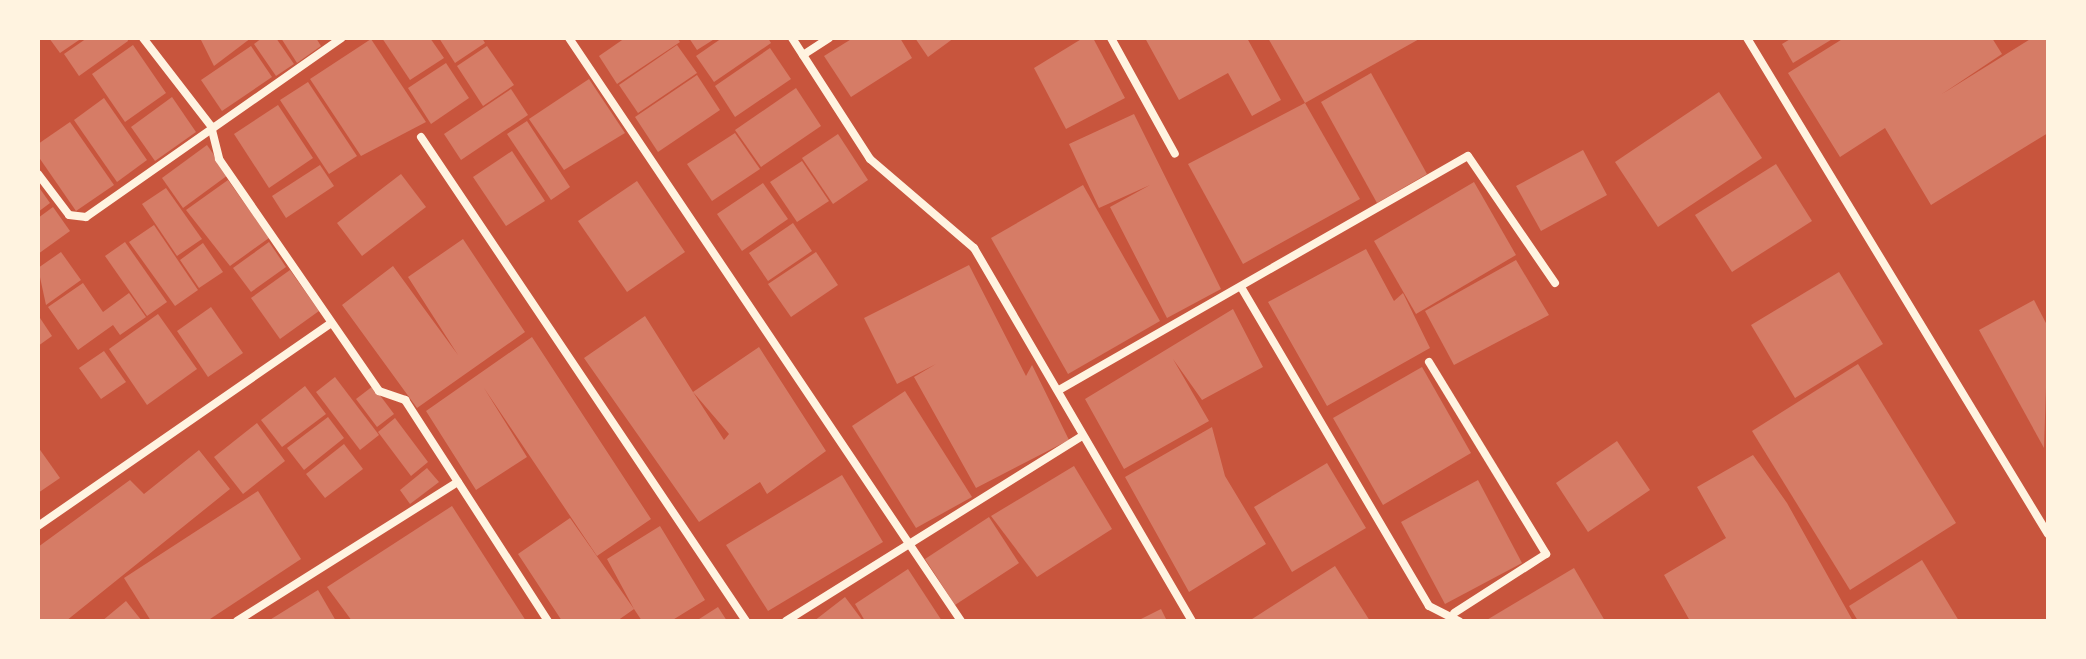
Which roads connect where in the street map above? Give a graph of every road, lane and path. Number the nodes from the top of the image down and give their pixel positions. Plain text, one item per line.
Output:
1 (143, 38) edge
2 (342, 38) edge
3 (569, 38) edge
4 (792, 38) edge
5 (829, 38) edge
6 (1111, 38) edge
7 (1747, 38) edge
8 (803, 55) junction
9 (211, 126) junction
10 (421, 137) dead end
11 (1175, 154) dead end
12 (38, 174) edge
13 (1555, 283) dead end
14 (1241, 287) junction
15 (331, 323) junction
16 (1429, 362) dead end
17 (1059, 390) junction
18 (1081, 437) junction
19 (458, 482) junction
20 (2048, 512) edge
21 (2038, 518) junction
22 (38, 526) edge
23 (2048, 534) edge
24 (910, 539) junction
25 (1456, 617) edge
26 (237, 621) edge
27 (548, 621) edge
28 (746, 621) edge
29 (786, 621) edge
30 (961, 621) edge
31 (1192, 621) edge

1 - 9 street
2 - 9 street
3 - 24 street
4 - 8 street
5 - 8 street
6 - 11 street
7 - 21 street
8 - 17 street
9 - 12 street
9 - 15 street
10 - 28 street
13 - 14 street
14 - 17 street
14 - 25 street
15 - 19 street
15 - 22 street
16 - 25 street
17 - 18 street
18 - 24 street
18 - 31 street
19 - 26 street
19 - 27 street
20 - 21 street
21 - 23 street
24 - 29 street
24 - 30 street

